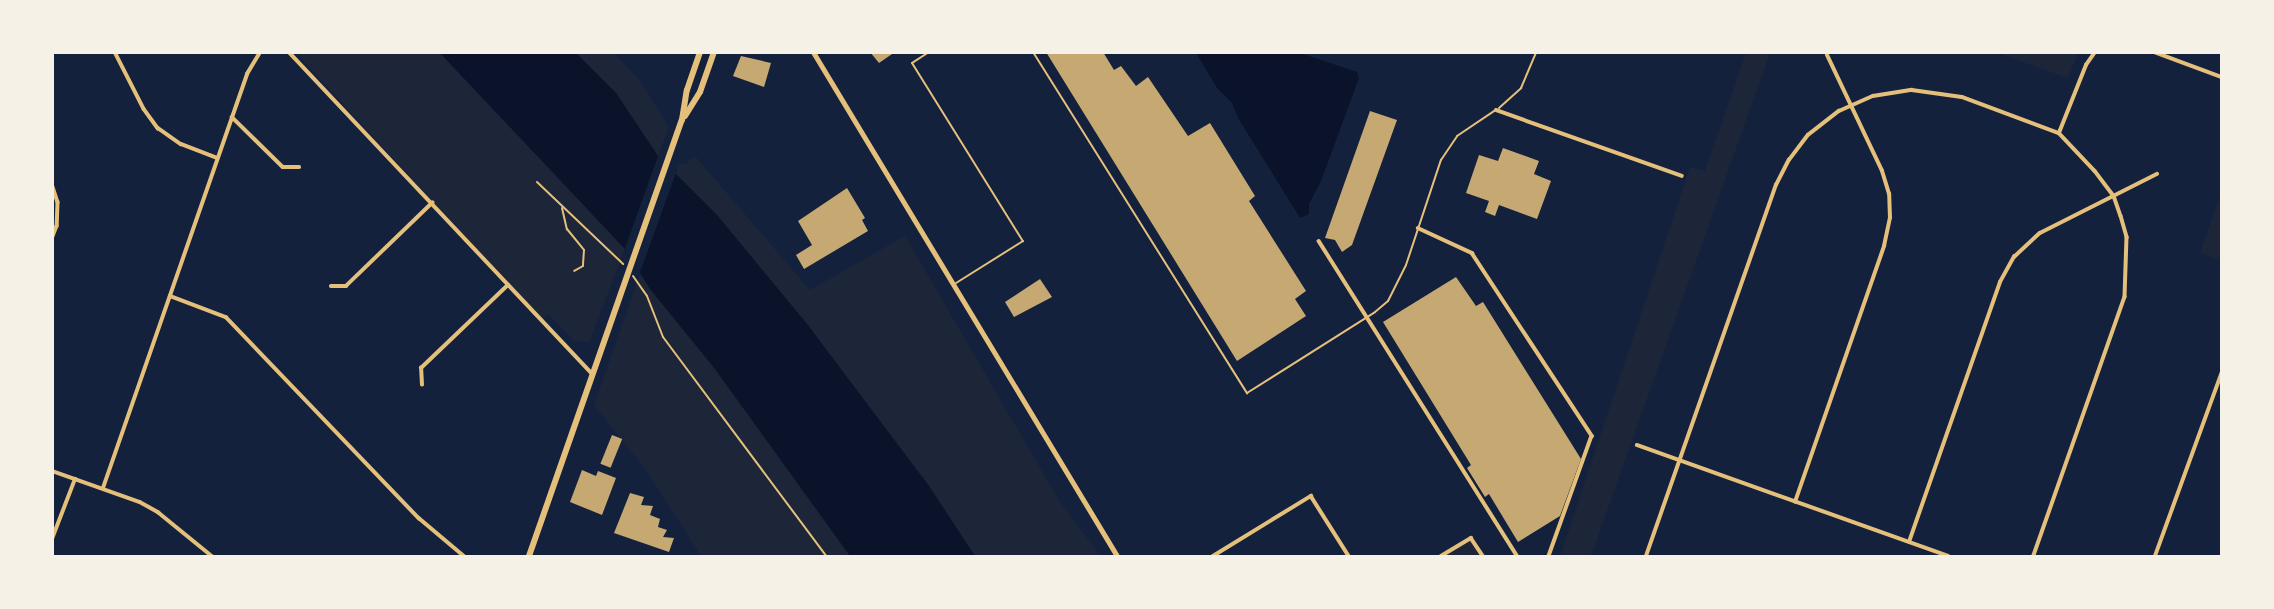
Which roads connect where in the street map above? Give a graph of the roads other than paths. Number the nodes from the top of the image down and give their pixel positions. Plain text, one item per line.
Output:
1 (115, 52) edge
2 (260, 52) edge
3 (289, 52) edge
4 (700, 52) edge
5 (714, 52) edge
6 (813, 52) edge
7 (929, 52) edge
8 (1033, 52) edge
9 (1536, 52) edge
10 (2095, 52) edge
11 (2154, 52) edge
12 (1827, 55) dead end
13 (2221, 77) edge
14 (1851, 106) junction
15 (1496, 110) junction
16 (232, 117) junction
17 (682, 120) junction
18 (2059, 133) junction
19 (217, 158) junction
20 (299, 167) dead end
21 (2157, 174) dead end
22 (1682, 176) dead end
23 (52, 184) edge
24 (2114, 196) junction
25 (432, 203) junction
26 (1418, 228) junction
27 (52, 239) edge
28 (1320, 241) dead end
29 (508, 285) junction
30 (952, 285) junction
31 (331, 286) dead end
32 (170, 296) junction
33 (1367, 317) junction
34 (2221, 372) edge
35 (594, 375) junction
36 (422, 385) dead end
37 (1637, 445) dead end
38 (1680, 460) junction
39 (52, 471) edge
40 (75, 479) junction
41 (103, 488) junction
42 (1795, 502) junction
43 (52, 540) edge
44 (1909, 542) junction
45 (212, 556) edge
46 (464, 556) edge
47 (529, 556) edge
48 (1117, 556) edge
49 (1213, 556) edge
50 (1349, 556) edge
51 (1441, 556) edge
52 (1483, 556) edge
53 (1517, 556) edge
54 (1549, 556) edge
55 (1646, 556) edge
56 (1948, 556) edge
57 (2034, 556) edge
58 (2155, 556) edge

1 - 19 street
2 - 16 street
3 - 25 street
4 - 17 main road
5 - 17 main road
6 - 30 main road
7 - 30 lane
8 - 33 lane
9 - 15 lane
10 - 18 street
11 - 13 street
12 - 14 street
14 - 18 street
14 - 38 street
14 - 42 street
15 - 22 street
15 - 26 lane
16 - 19 street
16 - 20 street
17 - 35 main road
18 - 24 street
19 - 32 street
21 - 24 street
23 - 27 street
24 - 44 street
24 - 57 street
25 - 29 street
25 - 31 street
26 - 33 lane
26 - 54 street
28 - 33 street
29 - 35 street
29 - 36 street
30 - 48 main road
32 - 41 street
32 - 46 street
33 - 53 street
34 - 58 street
35 - 47 main road
37 - 38 street
38 - 42 street
38 - 55 street
39 - 40 street
40 - 41 street
40 - 43 street
41 - 45 street
42 - 44 street
44 - 56 street
49 - 50 street
51 - 52 street

